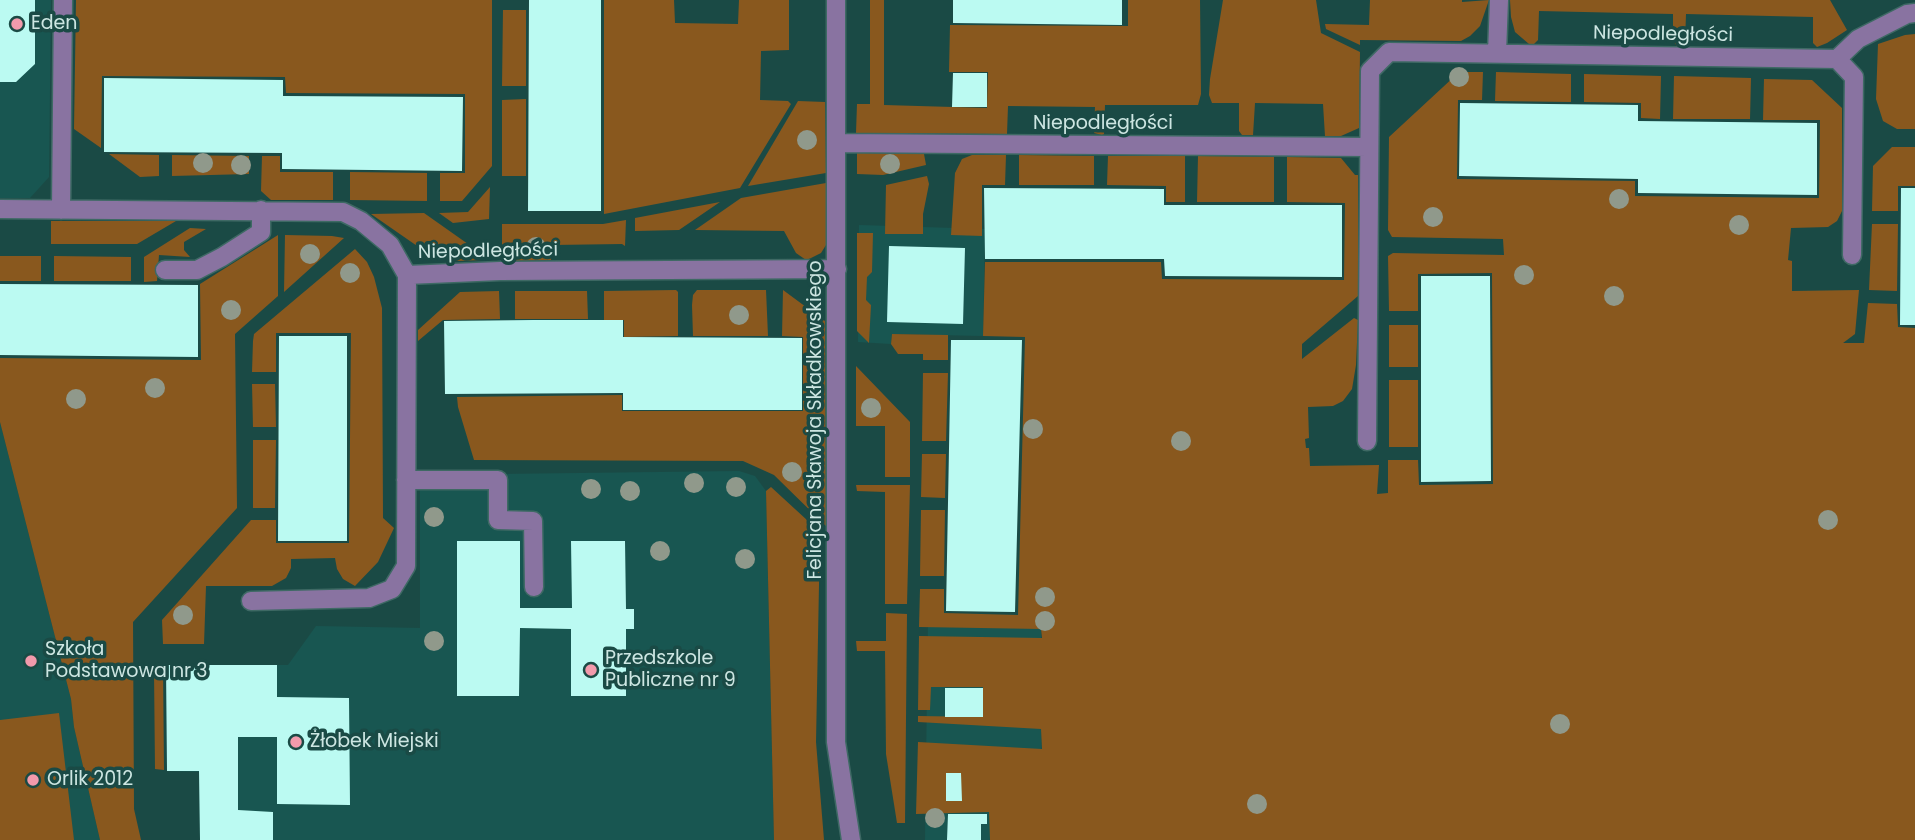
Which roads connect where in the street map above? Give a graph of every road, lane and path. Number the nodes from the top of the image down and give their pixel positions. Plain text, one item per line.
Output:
1 (64, 0) edge
2 (836, 0) edge
3 (1499, 0) edge
4 (1915, 13) edge
5 (1497, 53) junction
6 (1837, 59) junction
7 (837, 143) junction
8 (1369, 147) junction
9 (0, 209) edge
10 (61, 210) junction
11 (261, 211) junction
12 (1852, 255) dead end
13 (837, 269) junction
14 (165, 270) dead end
15 (407, 275) junction
16 (1367, 441) dead end
17 (406, 480) junction
18 (534, 587) dead end
19 (251, 601) dead end
20 (850, 840) edge

1 - 10 street
2 - 7 street, Felicjana Sławoja Składkowskiego
3 - 5 street
4 - 6 street
5 - 6 street, Niepodległości
5 - 8 street, Niepodległości
6 - 12 street
7 - 8 street, Niepodległości
7 - 13 street, Felicjana Sławoja Składkowskiego
8 - 16 street, Niepodległości
9 - 10 street, Niepodległości
10 - 11 street, Niepodległości
11 - 14 street
11 - 15 street, Niepodległości
13 - 15 street, Niepodległości
13 - 20 street, Felicjana Sławoja Składkowskiego
15 - 17 street
17 - 18 street
17 - 19 street

